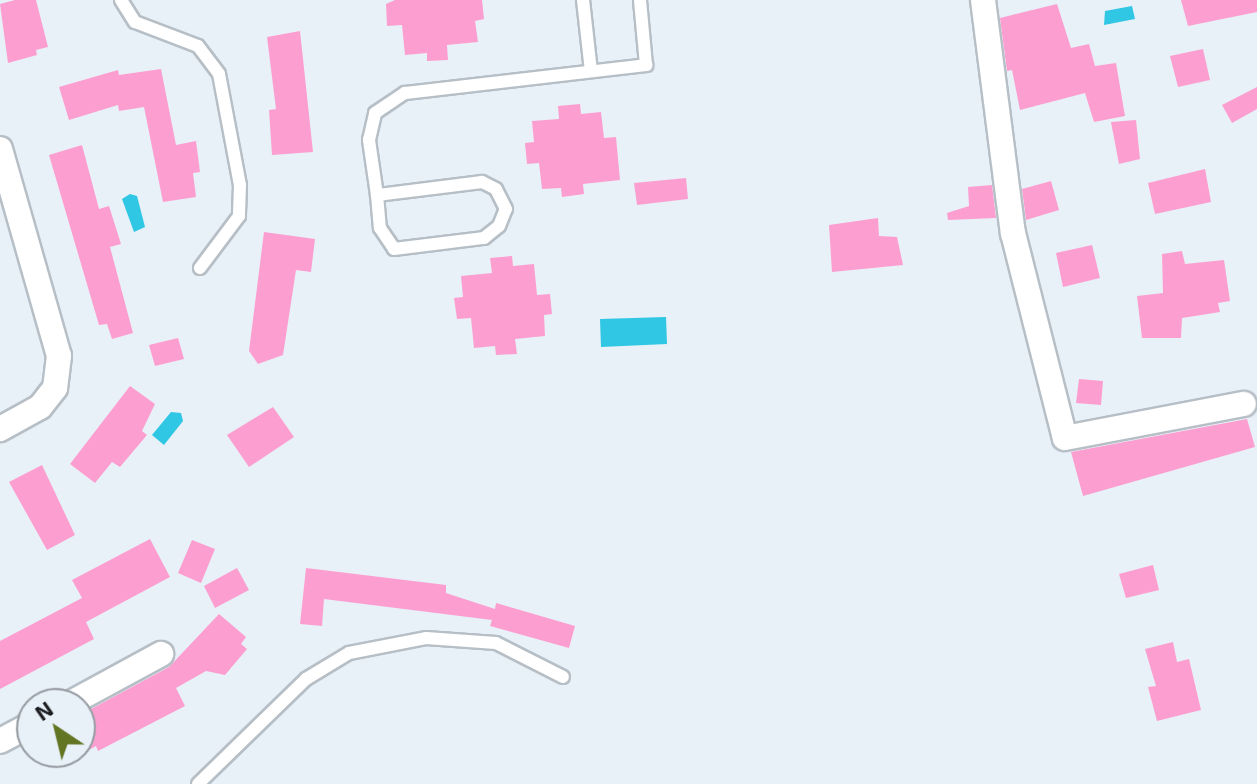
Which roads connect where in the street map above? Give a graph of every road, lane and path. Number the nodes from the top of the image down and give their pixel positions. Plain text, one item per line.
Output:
1 (121, 0) edge
2 (583, 0) edge
3 (640, 0) edge
4 (983, 0) edge
5 (591, 71) junction
6 (0, 149) edge
7 (377, 195) junction
8 (200, 268) dead end
9 (1244, 404) dead end
10 (0, 429) edge
11 (161, 654) dead end
12 (563, 677) dead end
13 (96, 689) edge
14 (198, 784) edge

1 - 8 lane
2 - 5 lane
3 - 5 lane
4 - 9 street
5 - 7 lane
6 - 10 street
7 - 7 lane
11 - 13 street
12 - 14 lane

